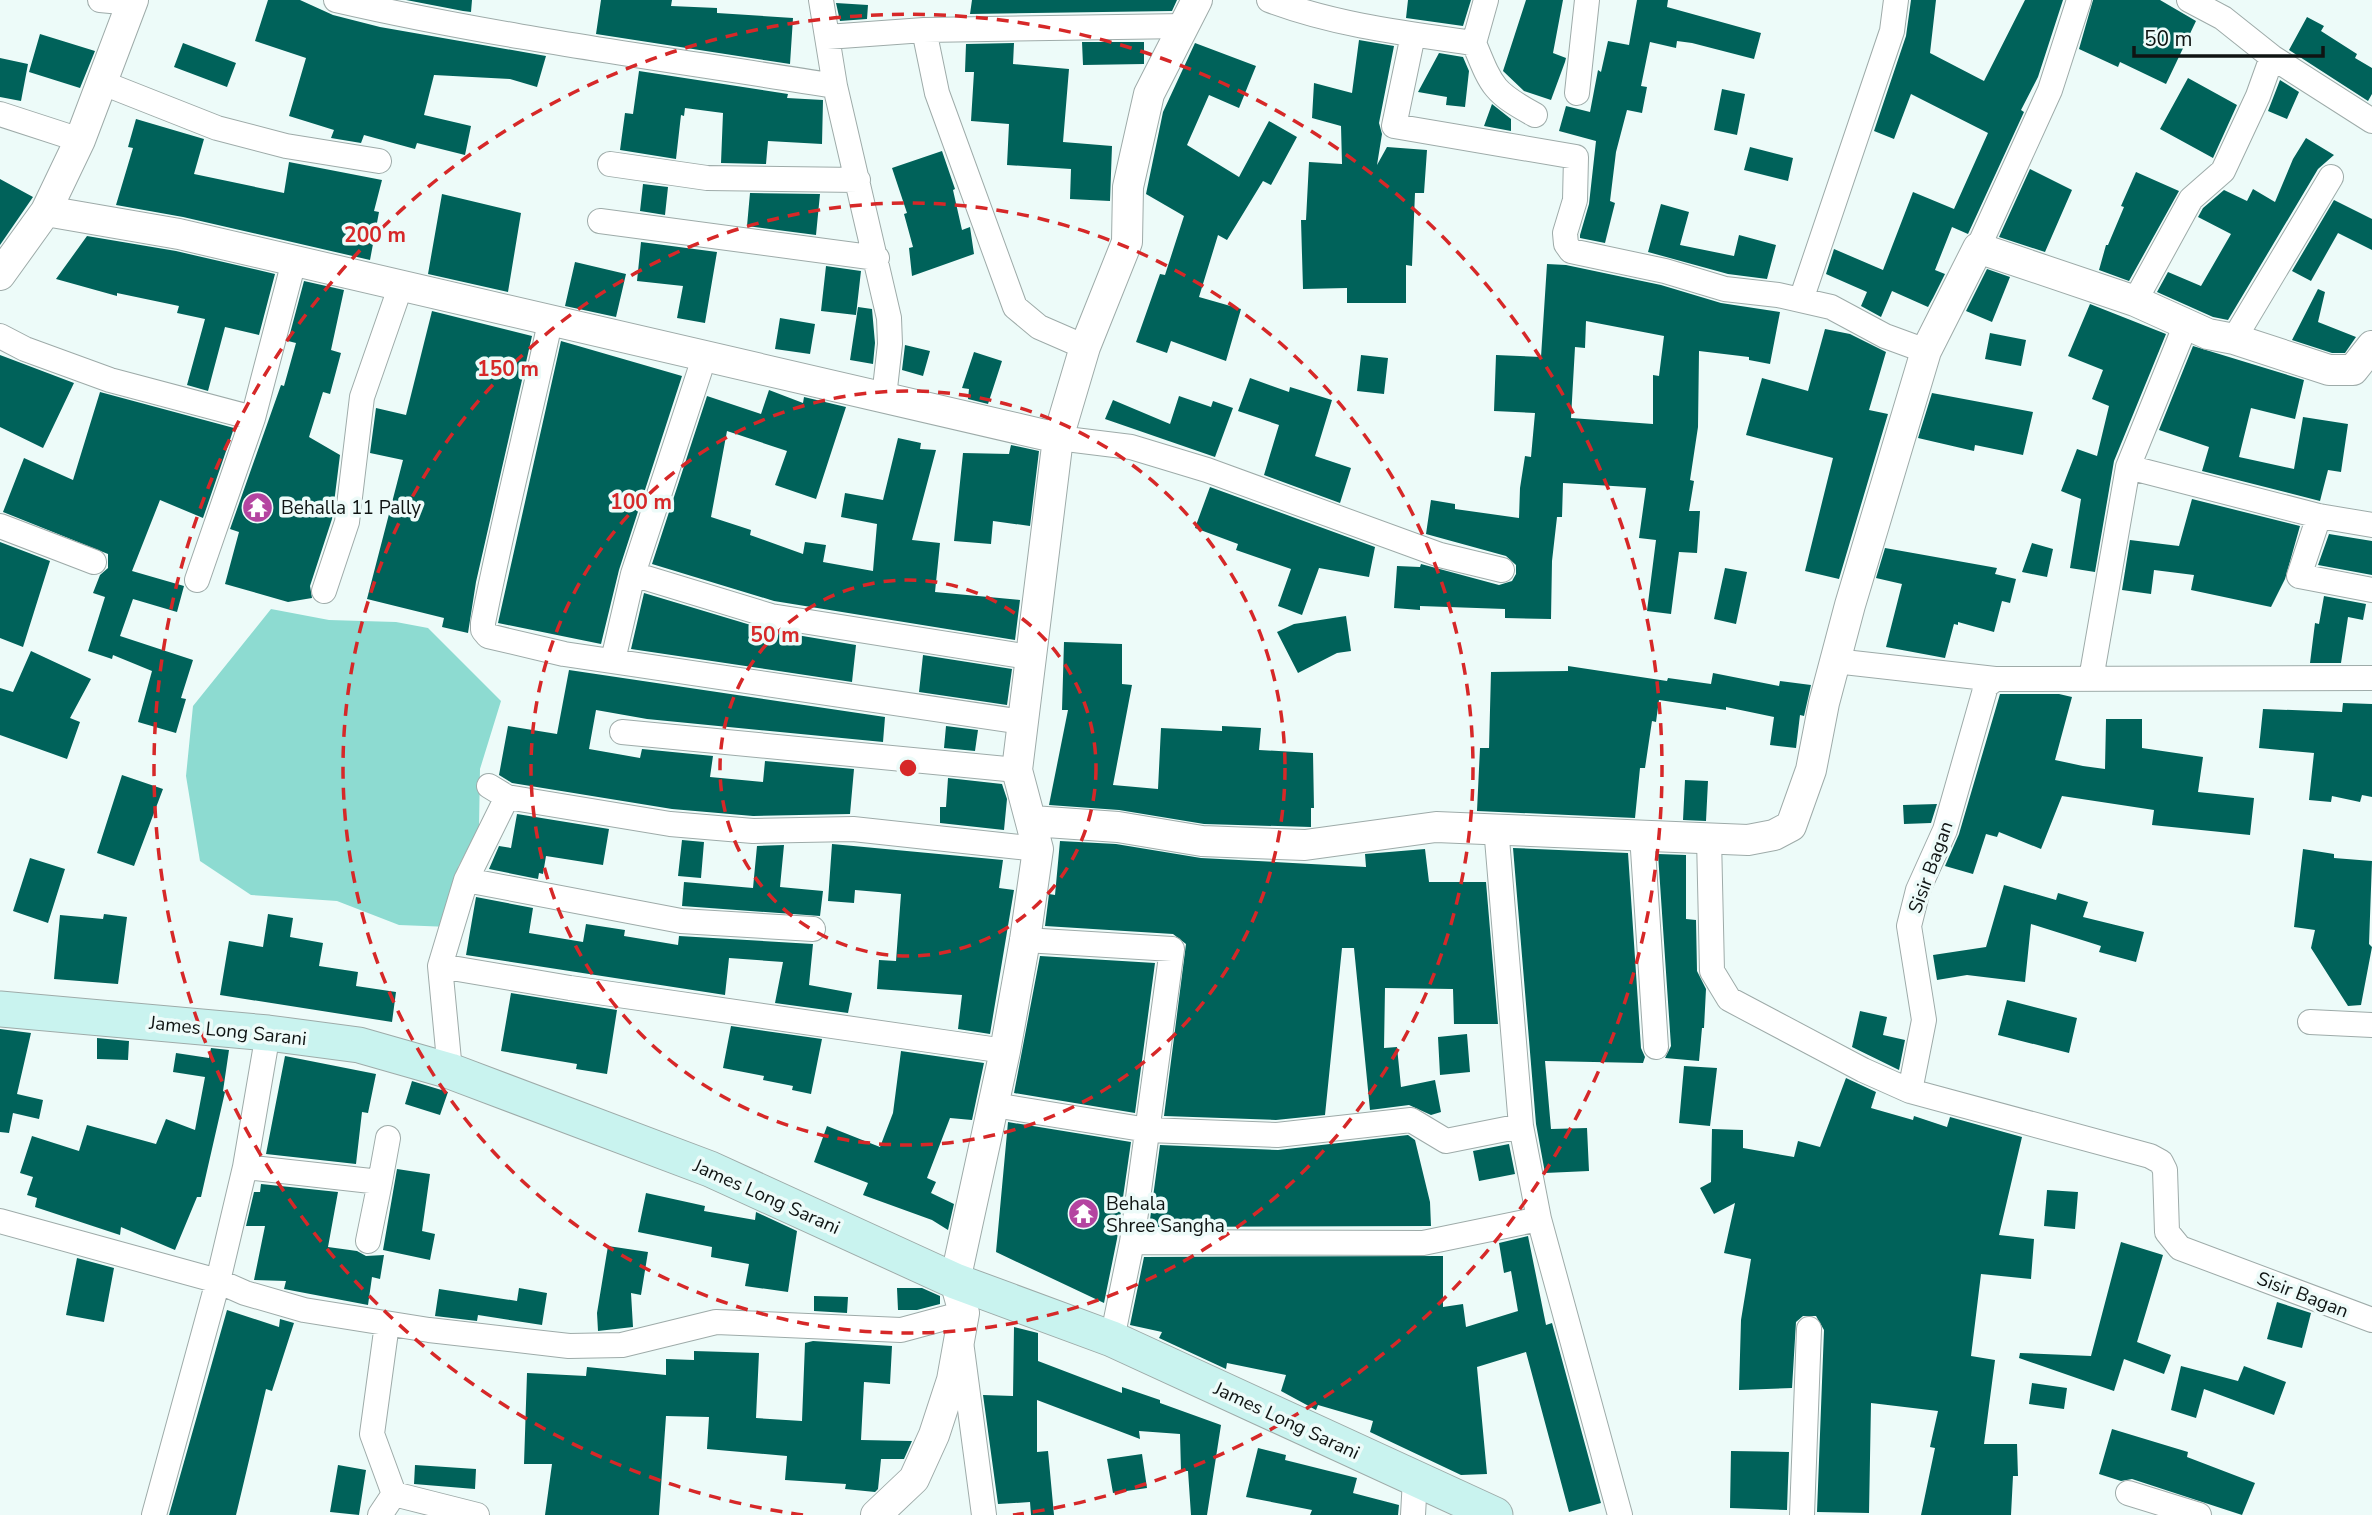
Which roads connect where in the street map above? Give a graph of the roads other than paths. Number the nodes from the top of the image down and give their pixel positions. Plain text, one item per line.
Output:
1 (100, 0) edge
2 (336, 0) edge
3 (821, 0) edge
4 (1269, 0) edge
5 (1486, 0) edge
6 (1587, 0) edge
7 (1896, 0) edge
8 (2079, 0) edge
9 (2189, 0) edge
10 (132, 1) edge
11 (1191, 13) edge
12 (923, 30) junction
13 (1413, 35) junction
14 (827, 37) junction
15 (1474, 43) junction
16 (2272, 57) junction
17 (103, 83) junction
18 (835, 86) junction
19 (1577, 93) dead end
20 (0, 114) edge
21 (1535, 115) dead end
22 (2372, 121) edge
23 (80, 140) junction
24 (379, 161) dead end
25 (610, 164) dead end
26 (2331, 177) dead end
27 (858, 180) junction
28 (46, 211) junction
29 (600, 221) dead end
30 (1978, 248) junction
31 (877, 258) junction
32 (294, 261) junction
33 (0, 275) edge
34 (401, 285) junction
35 (1801, 300) junction
36 (2135, 301) junction
37 (551, 318) junction
38 (2186, 324) junction
39 (0, 336) edge
40 (2234, 339) junction
41 (1085, 346) junction
42 (2372, 346) edge
43 (1926, 351) junction
44 (705, 355) junction
45 (884, 397) junction
46 (253, 418) junction
47 (1058, 438) junction
48 (2128, 467) junction
49 (2319, 516) junction
50 (2372, 525) edge
51 (0, 526) edge
52 (94, 562) dead end
53 (1502, 570) dead end
54 (633, 574) junction
55 (197, 580) dead end
56 (2372, 590) edge
57 (324, 591) dead end
58 (1029, 657) junction
59 (613, 660) junction
60 (1835, 661) junction
61 (2372, 678) edge
62 (1995, 679) junction
63 (2091, 680) junction
64 (1023, 722) junction
65 (622, 732) dead end
66 (1017, 770) junction
67 (1496, 827) junction
68 (1035, 835) junction
69 (1642, 835) junction
70 (1709, 838) junction
71 (466, 880) junction
72 (813, 929) dead end
73 (1025, 940) junction
74 (440, 966) junction
75 (0, 1009) edge
76 (2310, 1022) dead end
77 (2372, 1025) edge
78 (268, 1033) junction
79 (1656, 1047) dead end
80 (1005, 1051) junction
81 (450, 1071) junction
82 (1910, 1091) junction
83 (994, 1105) junction
84 (1521, 1126) junction
85 (1148, 1130) junction
86 (388, 1138) dead end
87 (245, 1167) junction
88 (380, 1182) junction
89 (1539, 1219) junction
90 (0, 1221) edge
91 (369, 1241) dead end
92 (1132, 1241) junction
93 (218, 1281) junction
94 (960, 1309) junction
95 (2372, 1320) edge
96 (387, 1324) junction
97 (1809, 1329) dead end
98 (1112, 1339) junction
99 (1415, 1479) junction
100 (2128, 1493) dead end
101 (394, 1494) junction
102 (154, 1515) edge
103 (380, 1515) edge
104 (477, 1515) edge
105 (876, 1515) edge
106 (984, 1515) edge
107 (1413, 1515) edge
108 (1495, 1515) edge
109 (1620, 1515) edge
110 (1802, 1515) edge
111 (2199, 1515) edge

1 - 10 street
2 - 18 street
3 - 14 street
4 - 13 street
5 - 15 street
6 - 19 street
7 - 35 street
8 - 30 street
9 - 16 street
10 - 17 street
11 - 12 street
11 - 41 street
12 - 14 street
12 - 41 street
13 - 15 street
13 - 35 street
14 - 18 street
15 - 21 street
16 - 22 street
16 - 36 street
17 - 23 street
17 - 24 street
18 - 27 street
20 - 23 street
23 - 28 street
25 - 27 street
26 - 40 street
27 - 31 street
28 - 32 street
28 - 33 street
29 - 31 street
30 - 36 street
30 - 43 street
31 - 45 street
32 - 34 street
32 - 46 street
34 - 37 street
34 - 57 street
35 - 43 street
36 - 38 street
37 - 44 street
37 - 59 street
38 - 40 street
38 - 48 street
39 - 46 street
40 - 42 street
41 - 47 street
43 - 60 street
44 - 45 street
44 - 54 street
45 - 47 street
46 - 55 street
47 - 53 street
47 - 58 street
48 - 49 street
48 - 63 street
49 - 50 street
49 - 56 street
51 - 52 street
54 - 58 street
54 - 59 street
58 - 64 street
59 - 64 street
60 - 62 street
60 - 70 street
61 - 63 street
62 - 63 street
62 - 82 street, Sisir Bagan
64 - 66 street
65 - 66 street
66 - 68 street
67 - 68 street
67 - 69 street
67 - 84 street
68 - 71 street
68 - 73 street
69 - 70 street
69 - 79 street
70 - 82 street
71 - 72 street
71 - 74 street
73 - 80 street
73 - 85 street
74 - 80 street
74 - 81 street
75 - 78 main road, James Long Sarani
76 - 77 street
78 - 81 main road, James Long Sarani
78 - 87 street
80 - 83 street
81 - 94 main road, James Long Sarani
82 - 95 street, Sisir Bagan
83 - 85 street
83 - 94 street
84 - 85 street
84 - 89 street
85 - 92 street
86 - 88 street
87 - 88 street
87 - 93 street
88 - 91 street
89 - 92 street
89 - 109 street
90 - 93 street
92 - 98 street
93 - 96 street
93 - 102 street
94 - 96 street
94 - 98 main road, James Long Sarani
94 - 105 street
94 - 106 street
96 - 101 street
97 - 110 street
98 - 99 main road, James Long Sarani
99 - 107 street
99 - 108 main road, James Long Sarani
100 - 111 street
101 - 103 street
101 - 104 street

